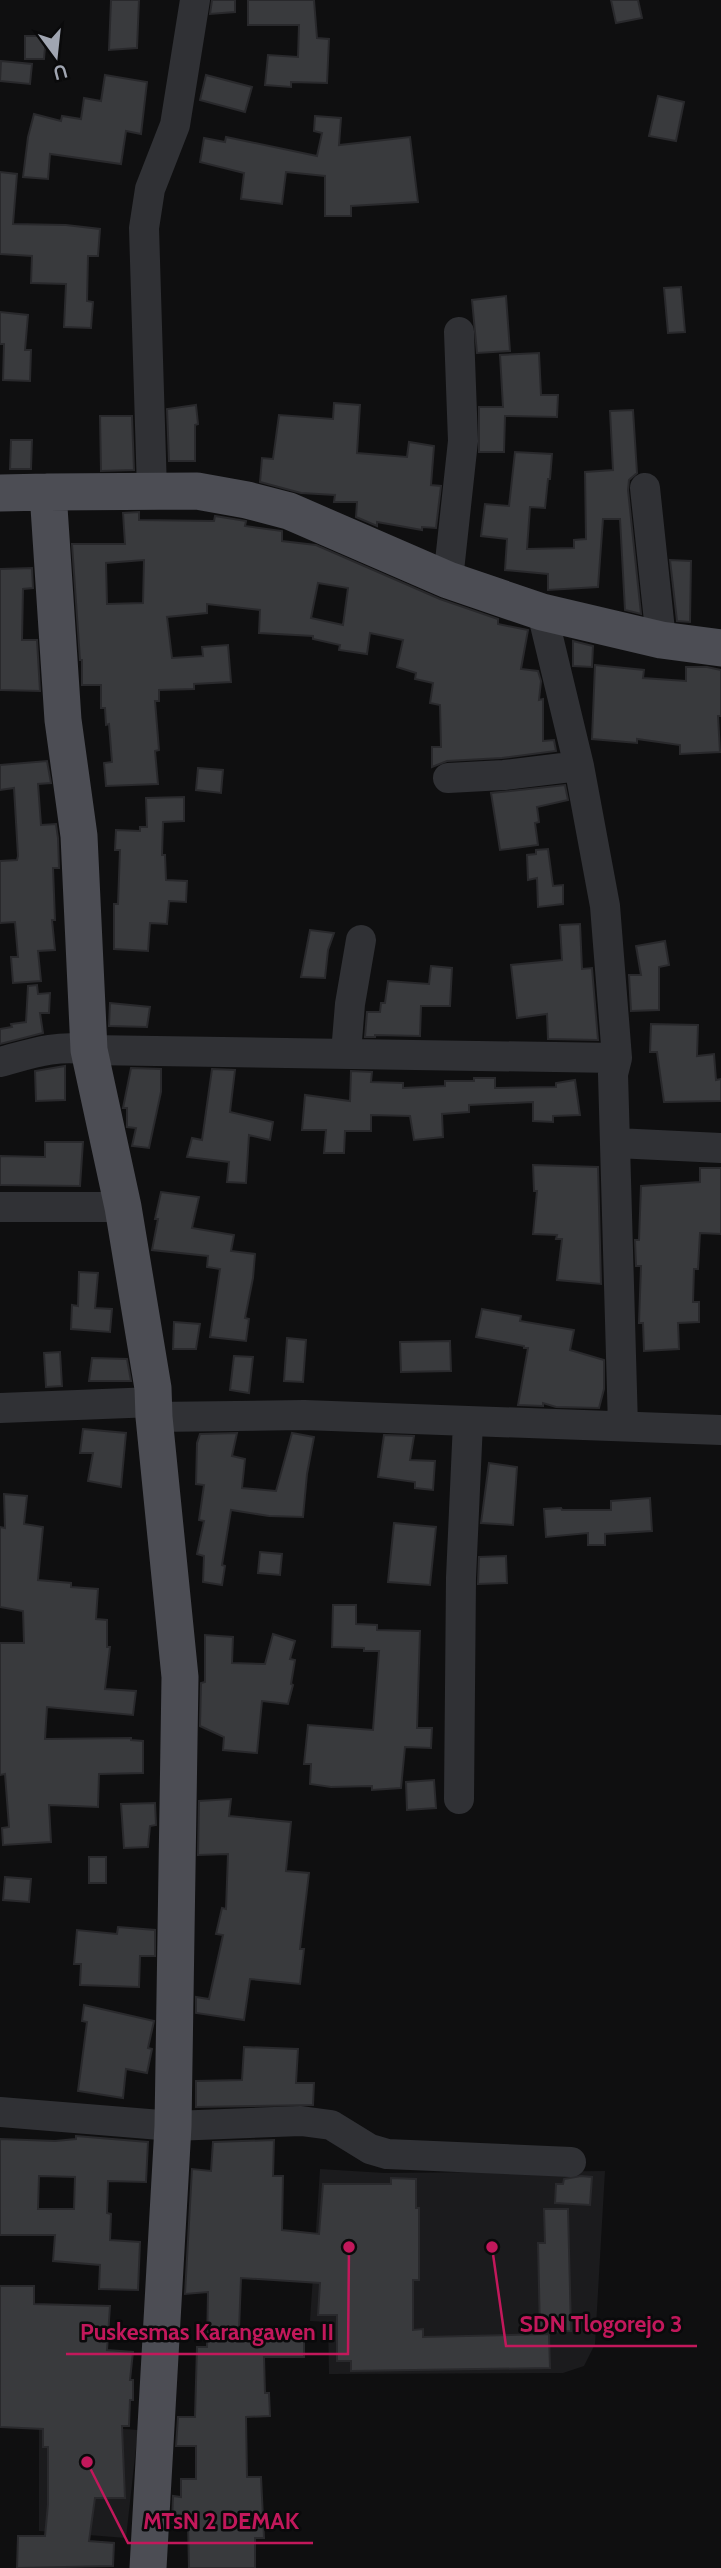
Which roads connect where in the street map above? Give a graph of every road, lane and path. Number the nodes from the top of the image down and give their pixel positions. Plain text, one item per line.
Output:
1 (195, 0) edge
2 (459, 332) dead end
3 (645, 488) dead end
4 (152, 491) junction
5 (48, 492) junction
6 (0, 493) edge
7 (448, 580) junction
8 (542, 611) junction
9 (661, 640) junction
10 (721, 648) edge
11 (579, 766) junction
12 (448, 778) dead end
13 (360, 940) dead end
14 (89, 1050) junction
15 (346, 1052) junction
16 (617, 1058) junction
17 (0, 1062) edge
18 (616, 1143) junction
19 (721, 1148) edge
20 (123, 1207) junction
21 (0, 1208) edge
22 (0, 1408) edge
23 (154, 1409) junction
24 (468, 1422) junction
25 (623, 1426) junction
26 (721, 1430) edge
27 (459, 1799) dead end
28 (0, 2112) edge
29 (173, 2126) junction
30 (571, 2162) dead end
31 (148, 2568) edge

1 - 4 street
2 - 7 street
3 - 9 street
4 - 5 main road
4 - 7 main road
5 - 6 main road
5 - 14 main road
7 - 8 main road
8 - 9 main road
8 - 11 street
9 - 10 main road
11 - 12 street
11 - 16 street
13 - 15 street
14 - 15 street
14 - 17 street
14 - 20 main road
15 - 16 street
16 - 18 street
18 - 19 street
18 - 25 street
20 - 21 street
20 - 23 main road
22 - 23 street
23 - 24 street
23 - 29 main road
24 - 25 street
24 - 27 street
25 - 26 street
28 - 29 street
29 - 30 street
29 - 31 main road

